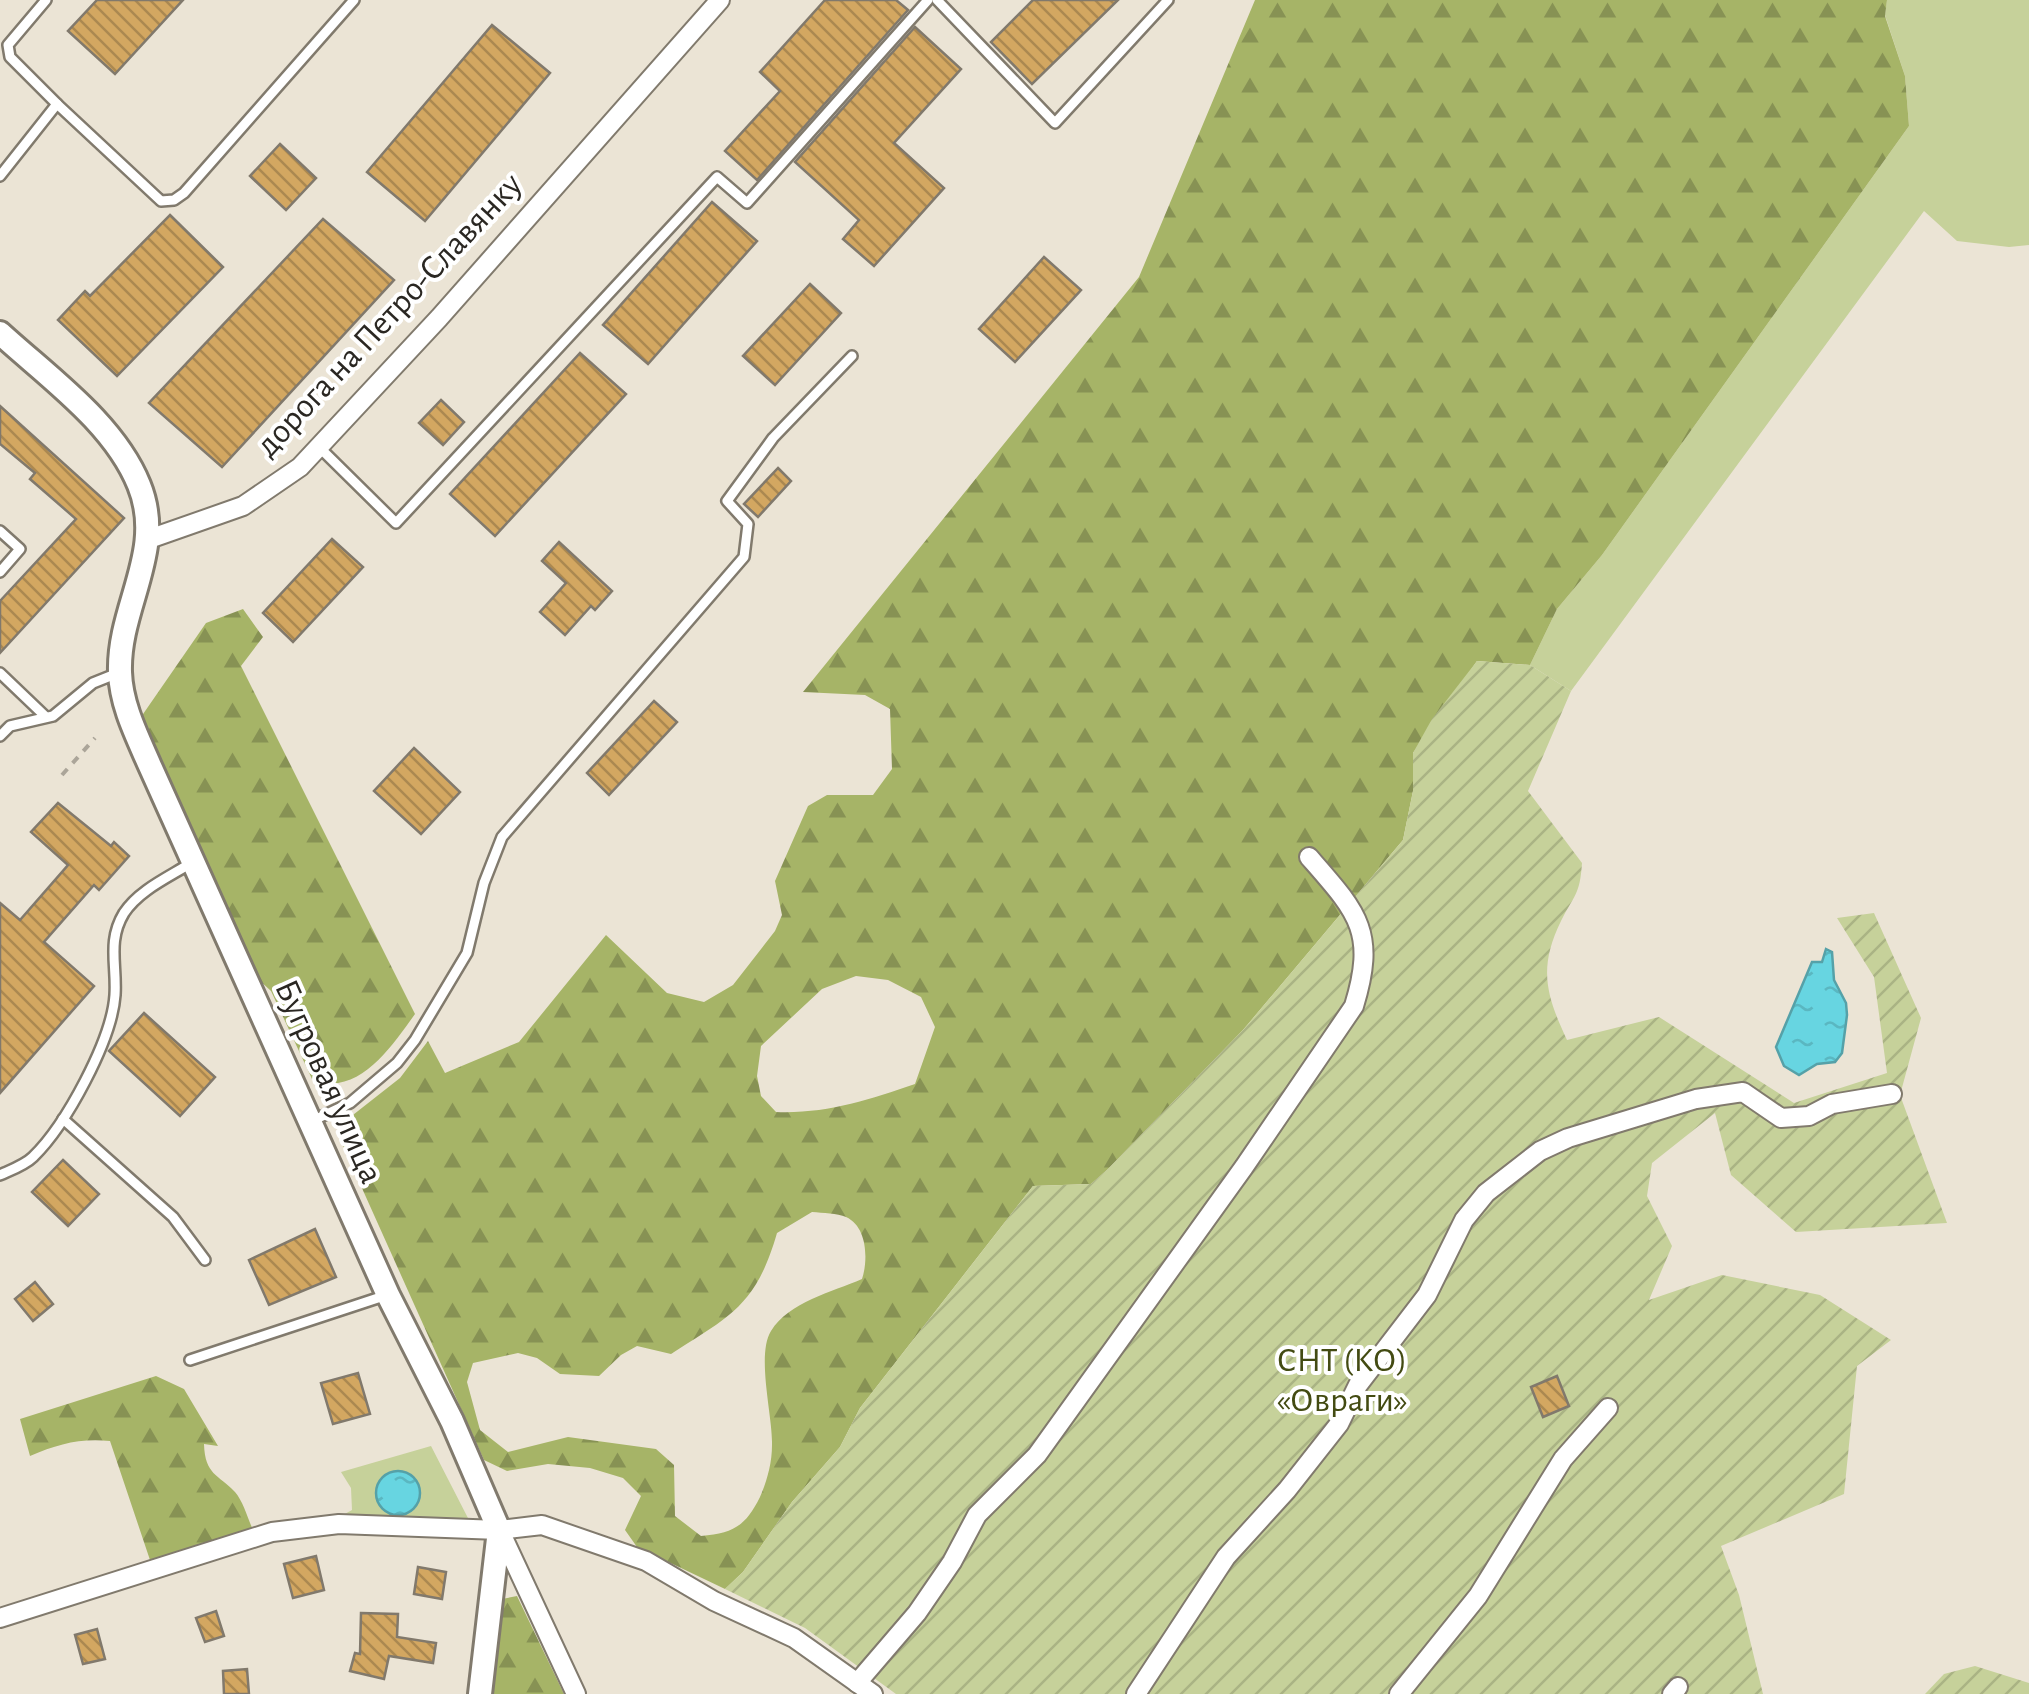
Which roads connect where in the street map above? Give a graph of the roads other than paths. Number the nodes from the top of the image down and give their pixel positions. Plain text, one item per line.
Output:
1 (46, 0) edge
2 (354, 0) edge
3 (720, 0) edge
4 (928, 0) edge
5 (937, 0) edge
6 (1168, 0) edge
7 (57, 104) junction
8 (0, 176) edge
9 (0, 333) edge
10 (852, 356) dead end
11 (318, 447) junction
12 (0, 532) edge
13 (149, 540) junction
14 (0, 572) edge
15 (120, 672) junction
16 (0, 673) edge
17 (46, 717) junction
18 (0, 736) edge
19 (1310, 857) dead end
20 (194, 862) junction
21 (1892, 1094) dead end
22 (63, 1119) junction
23 (310, 1122) junction
24 (0, 1175) edge
25 (205, 1260) dead end
26 (388, 1294) junction
27 (190, 1360) dead end
28 (1608, 1408) dead end
29 (499, 1530) junction
30 (0, 1618) edge
31 (865, 1688) edge
32 (480, 1694) edge
33 (576, 1694) edge
34 (1136, 1694) edge
35 (1399, 1694) edge

1 - 7 lane
2 - 7 lane
3 - 11 street, дорога на Петро-Славянку
4 - 11 lane
5 - 6 lane
7 - 8 lane
9 - 13 street
10 - 23 lane
11 - 13 street, дорога на Петро-Славянку
12 - 14 lane
13 - 15 street
15 - 17 lane
15 - 20 street, Бугровая улица
16 - 17 lane
17 - 18 lane
19 - 31 street
20 - 22 lane
20 - 23 street, Бугровая улица
21 - 34 street
22 - 24 lane
22 - 25 lane
23 - 26 street, Бугровая улица
26 - 27 lane
26 - 29 street, Бугровая улица
28 - 35 street
29 - 30 street
29 - 31 street
29 - 32 street
29 - 33 street

